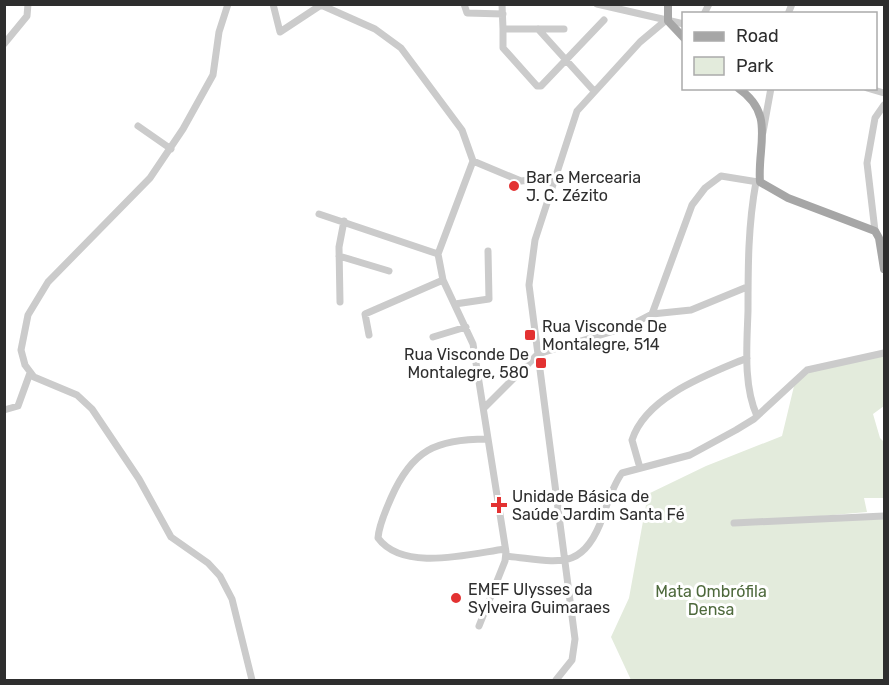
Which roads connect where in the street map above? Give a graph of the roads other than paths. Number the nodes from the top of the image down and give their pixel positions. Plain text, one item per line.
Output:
1 (28, 4) edge
2 (228, 4) edge
3 (273, 4) edge
4 (464, 4) edge
5 (502, 4) edge
6 (597, 4) edge
7 (668, 4) edge
8 (321, 5) edge
9 (502, 14) junction
10 (604, 20) dead end
11 (666, 21) junction
12 (682, 24) edge
13 (503, 29) junction
14 (538, 29) junction
15 (564, 29) dead end
16 (682, 36) edge
17 (4, 44) edge
18 (566, 60) junction
19 (740, 90) edge
20 (771, 90) edge
21 (594, 91) junction
22 (885, 105) edge
23 (138, 126) dead end
24 (763, 132) junction
25 (171, 149) junction
26 (473, 161) junction
27 (555, 177) junction
28 (758, 182) junction
29 (319, 214) dead end
30 (344, 221) junction
31 (875, 231) junction
32 (488, 251) dead end
33 (438, 254) junction
34 (339, 256) junction
35 (885, 269) edge
36 (389, 271) dead end
37 (443, 280) junction
38 (747, 287) junction
39 (340, 302) dead end
40 (455, 304) junction
41 (652, 314) junction
42 (466, 327) junction
43 (369, 335) dead end
44 (433, 337) dead end
45 (885, 353) edge
46 (538, 354) junction
47 (747, 358) junction
48 (30, 373) junction
49 (484, 408) junction
50 (4, 410) edge
51 (757, 416) junction
52 (487, 439) junction
53 (640, 468) junction
54 (885, 516) edge
55 (734, 523) dead end
56 (506, 553) junction
57 (566, 561) junction
58 (479, 627) dead end
59 (252, 681) edge
60 (556, 681) edge

1 - 17 street
2 - 25 street
3 - 8 street
4 - 9 street
5 - 9 street
6 - 11 street
7 - 11 main road
8 - 26 street
9 - 13 street
10 - 18 street
11 - 12 street
11 - 16 main road
11 - 21 street
13 - 14 street
13 - 18 street
14 - 15 street
14 - 18 street
18 - 21 street
19 - 24 main road
20 - 24 street
21 - 27 street
22 - 31 street
23 - 25 street
24 - 28 main road
25 - 48 street
26 - 27 street
26 - 33 street
27 - 46 street
28 - 31 main road
28 - 38 street
28 - 41 street
29 - 30 street
30 - 33 street
30 - 34 street
31 - 35 main road
32 - 40 street
33 - 37 street
34 - 36 street
34 - 39 street
37 - 40 street
37 - 43 street
38 - 41 street
38 - 47 street
40 - 42 street
41 - 46 street
42 - 44 street
42 - 49 street
45 - 51 street
46 - 49 street
46 - 57 street
47 - 51 street
47 - 53 street
48 - 50 street
48 - 59 street
49 - 52 street
51 - 53 street
52 - 56 street
52 - 56 street
53 - 57 street
54 - 55 street
56 - 57 street
56 - 58 street
57 - 60 street

